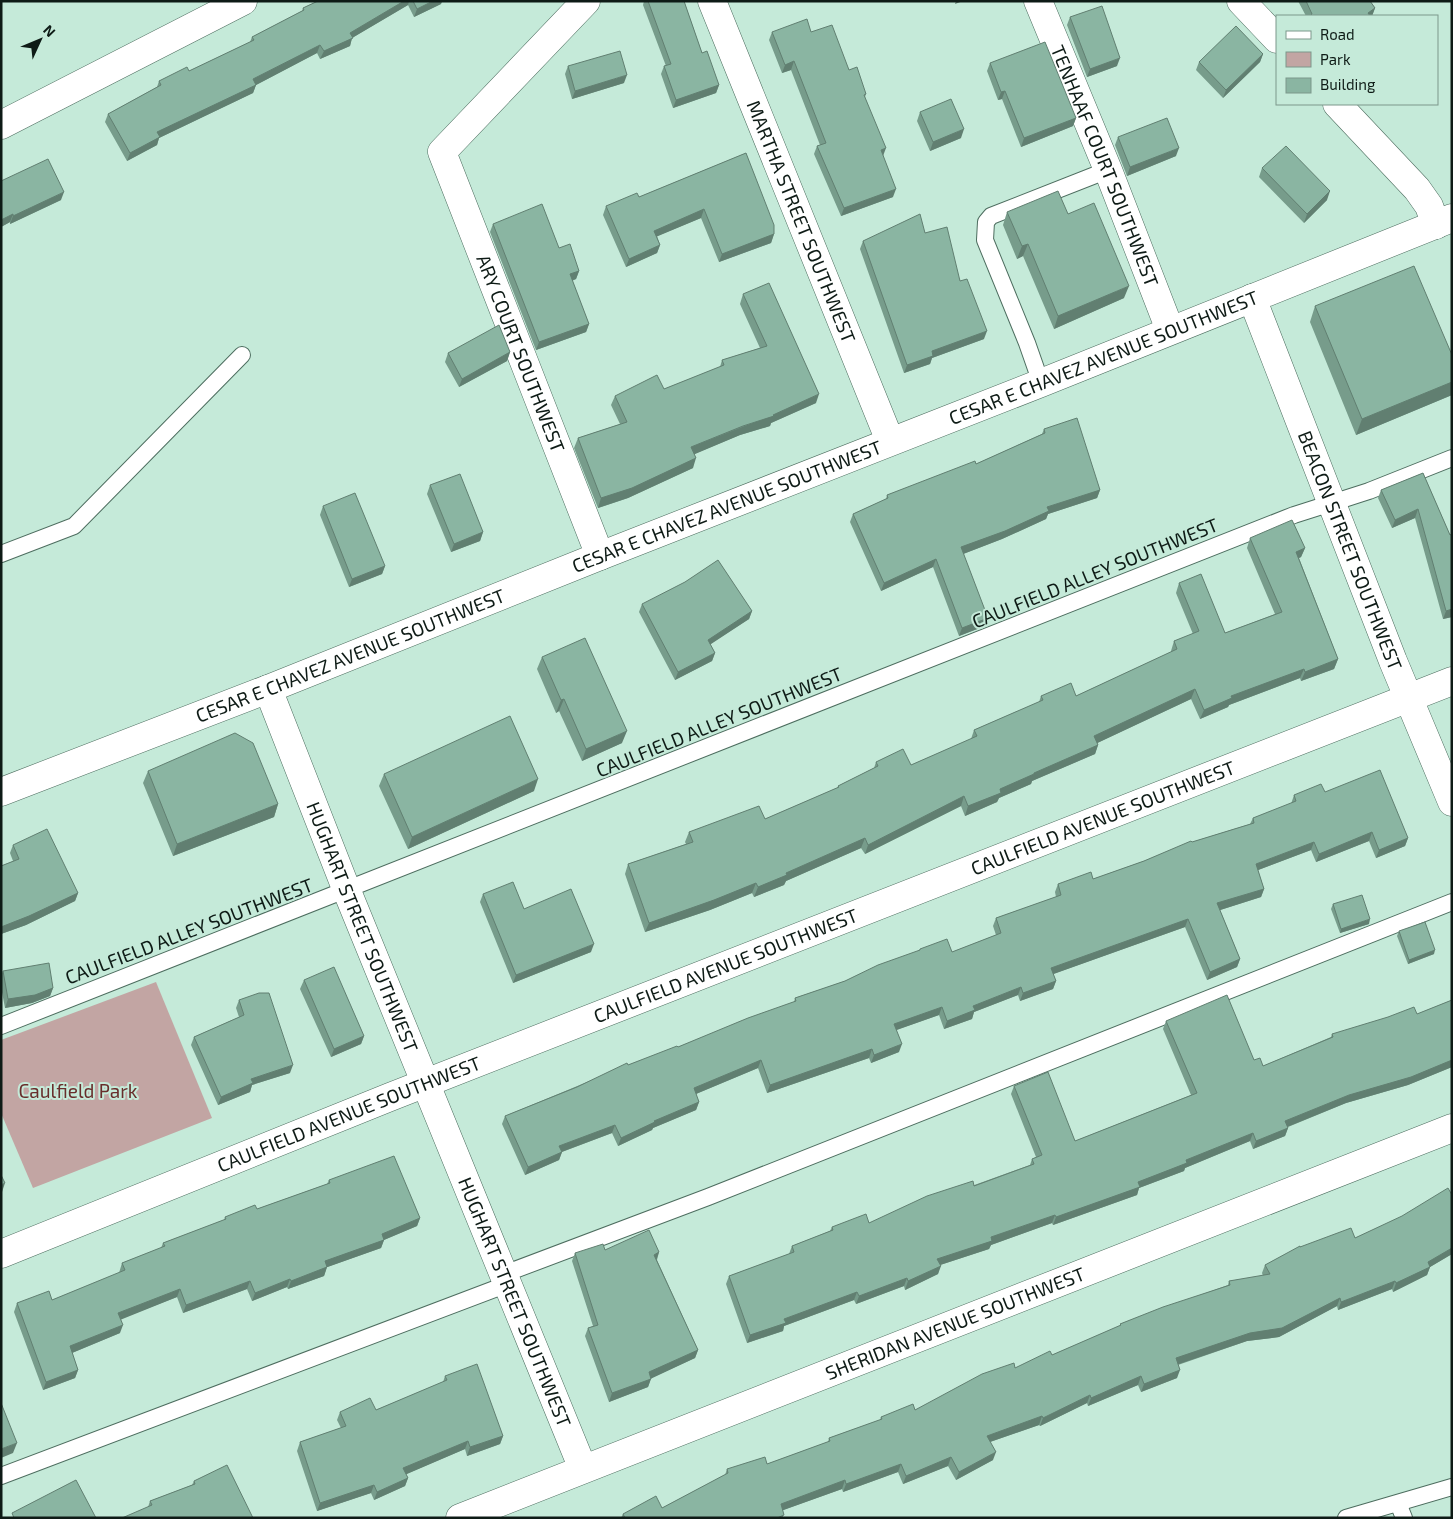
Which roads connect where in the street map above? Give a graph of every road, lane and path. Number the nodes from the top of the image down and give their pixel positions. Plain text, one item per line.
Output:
1 (243, 1) edge
2 (586, 1) edge
3 (712, 1) edge
4 (1038, 1) edge
5 (1241, 1) edge
6 (1276, 39) edge
7 (1338, 105) edge
8 (1, 125) edge
9 (1108, 170) junction
10 (1444, 222) edge
11 (1252, 298) junction
12 (1170, 330) junction
13 (242, 355) dead end
14 (1041, 383) junction
15 (890, 441) junction
16 (1452, 458) edge
17 (1331, 503) junction
18 (1, 554) edge
19 (600, 556) junction
20 (1452, 681) edge
21 (268, 689) junction
22 (1408, 698) junction
23 (1, 792) edge
24 (1452, 802) edge
25 (347, 891) junction
26 (1452, 902) edge
27 (1, 1026) edge
28 (426, 1083) junction
29 (1452, 1128) edge
30 (1, 1254) edge
31 (506, 1279) junction
32 (583, 1469) junction
33 (1, 1476) edge
34 (1452, 1487) edge
35 (1401, 1510) edge
36 (460, 1518) edge
37 (1346, 1518) edge

1 - 8 street
2 - 19 street, ARY COURT SOUTHWEST
3 - 15 street, MARTHA STREET SOUTHWEST
4 - 9 street, TENHAAF COURT SOUTHWEST
5 - 6 street
7 - 10 street
9 - 12 street, TENHAAF COURT SOUTHWEST
9 - 14 lane
10 - 11 street, CESAR E CHAVEZ AVENUE SOUTHWEST
11 - 12 street, CESAR E CHAVEZ AVENUE SOUTHWEST
11 - 17 street, BEACON STREET SOUTHWEST
12 - 14 street, CESAR E CHAVEZ AVENUE SOUTHWEST
13 - 18 lane
14 - 15 street, CESAR E CHAVEZ AVENUE SOUTHWEST
15 - 19 street, CESAR E CHAVEZ AVENUE SOUTHWEST
16 - 17 lane, CAULFIELD ALLEY SOUTHWEST
17 - 22 street, BEACON STREET SOUTHWEST
17 - 25 lane, CAULFIELD ALLEY SOUTHWEST
19 - 21 street, CESAR E CHAVEZ AVENUE SOUTHWEST
20 - 22 street, CAULFIELD AVENUE SOUTHWEST
21 - 23 street, CESAR E CHAVEZ AVENUE SOUTHWEST
21 - 25 street, HUGHART STREET SOUTHWEST
22 - 24 street, BEACON STREET SOUTHWEST
22 - 28 street, CAULFIELD AVENUE SOUTHWEST
25 - 27 lane, CAULFIELD ALLEY SOUTHWEST
25 - 28 street, HUGHART STREET SOUTHWEST
26 - 31 lane
28 - 30 street, CAULFIELD AVENUE SOUTHWEST
28 - 31 street, HUGHART STREET SOUTHWEST
29 - 32 street, SHERIDAN AVENUE SOUTHWEST
31 - 32 street, HUGHART STREET SOUTHWEST
31 - 33 lane
32 - 36 street, SHERIDAN AVENUE SOUTHWEST
34 - 35 lane
35 - 37 lane

